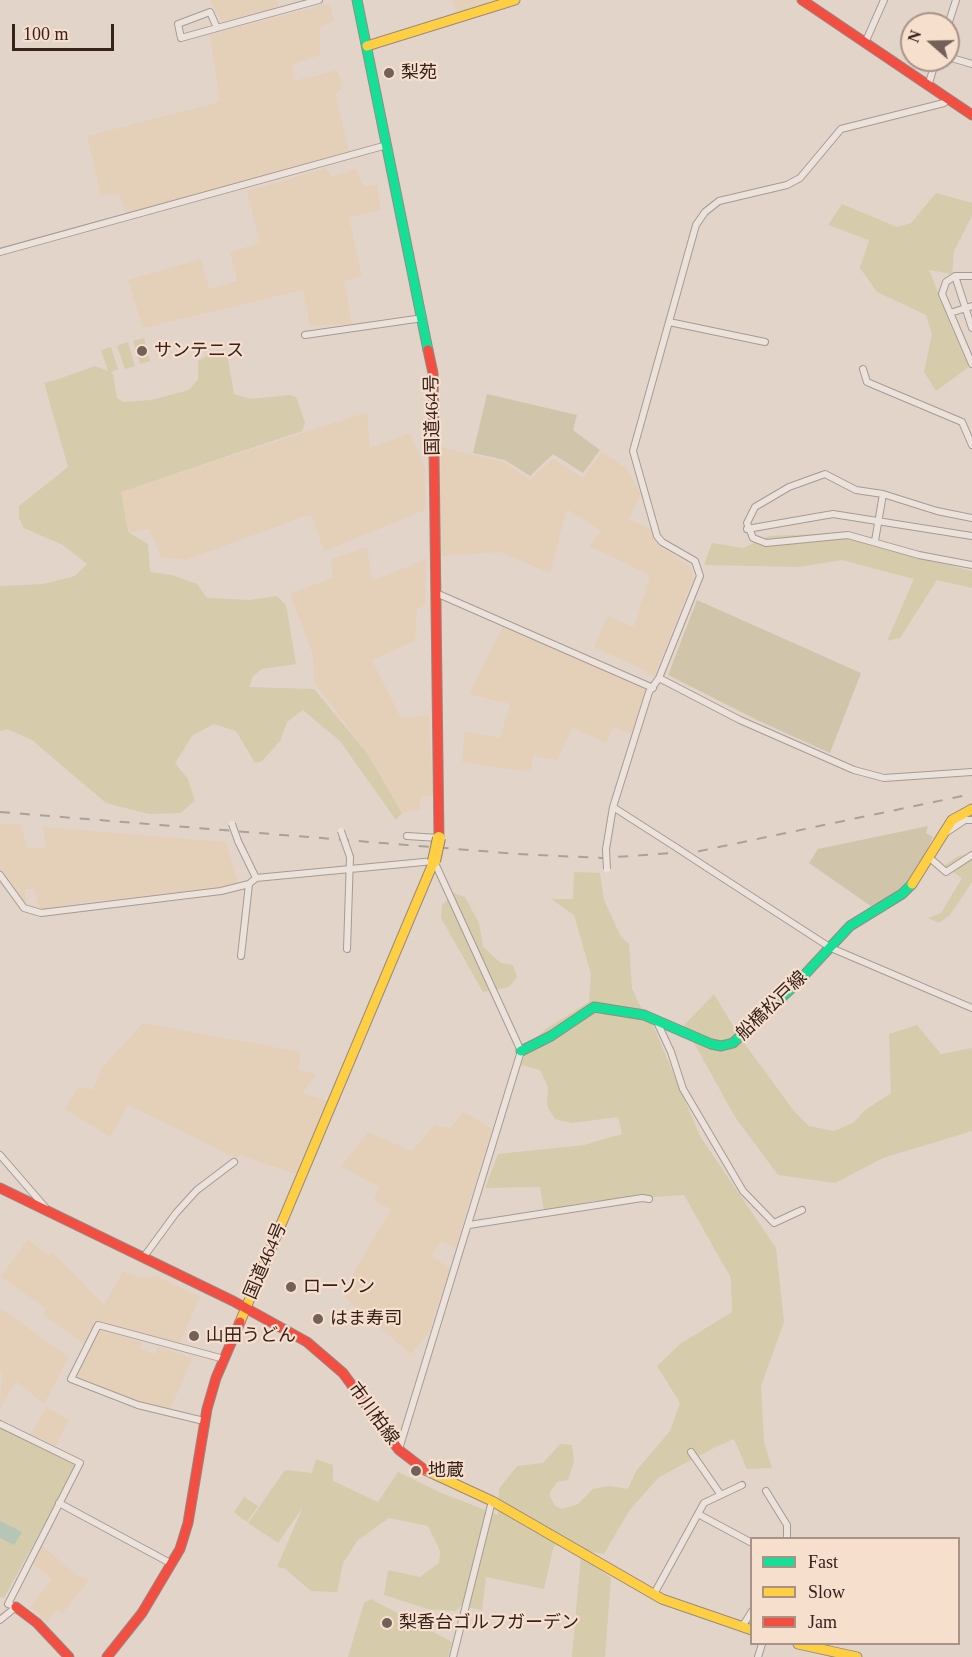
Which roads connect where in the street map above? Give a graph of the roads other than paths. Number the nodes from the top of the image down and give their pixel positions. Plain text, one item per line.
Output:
1 (319, 0) edge
2 (357, 0) edge
3 (515, 0) edge
4 (802, 0) edge
5 (884, 0) edge
6 (217, 28) junction
7 (865, 43) junction
8 (367, 46) junction
9 (932, 72) edge
10 (928, 86) junction
11 (949, 99) junction
12 (972, 115) edge
13 (388, 145) junction
14 (0, 252) edge
15 (955, 276) junction
16 (972, 276) edge
17 (972, 306) edge
18 (964, 308) junction
19 (950, 313) junction
20 (424, 318) junction
21 (669, 322) junction
22 (972, 328) edge
23 (305, 335) dead end
24 (765, 342) dead end
25 (972, 364) edge
26 (864, 369) dead end
27 (972, 445) edge
28 (883, 494) junction
29 (972, 518) edge
30 (879, 519) junction
31 (747, 529) junction
32 (972, 536) edge
33 (875, 541) junction
34 (972, 565) edge
35 (434, 592) junction
36 (659, 678) junction
37 (653, 688) junction
38 (972, 772) edge
39 (613, 807) junction
40 (972, 809) edge
41 (972, 820) edge
42 (232, 824) dead end
43 (341, 831) dead end
44 (944, 834) junction
45 (407, 836) dead end
46 (439, 838) junction
47 (972, 855) edge
48 (930, 859) junction
49 (434, 861) junction
50 (350, 868) junction
51 (607, 869) dead end
52 (0, 875) edge
53 (256, 878) junction
54 (249, 884) junction
55 (831, 948) junction
56 (347, 949) dead end
57 (241, 956) dead end
58 (972, 1008) edge
59 (655, 1019) junction
60 (521, 1051) junction
61 (0, 1155) edge
62 (234, 1162) dead end
63 (0, 1188) edge
64 (649, 1199) dead end
65 (802, 1210) dead end
66 (55, 1215) junction
67 (470, 1225) junction
68 (143, 1258) junction
69 (247, 1308) junction
70 (225, 1359) junction
71 (204, 1421) junction
72 (0, 1424) edge
73 (399, 1450) junction
74 (691, 1452) dead end
75 (742, 1485) dead end
76 (766, 1491) dead end
77 (721, 1495) junction
78 (492, 1501) junction
79 (59, 1503) junction
80 (698, 1514) junction
81 (788, 1537) edge
82 (750, 1542) edge
83 (173, 1564) junction
84 (654, 1594) junction
85 (16, 1607) junction
86 (0, 1620) edge
87 (747, 1629) edge
88 (803, 1645) edge
89 (69, 1657) edge
90 (107, 1657) edge
91 (453, 1657) edge
92 (857, 1657) edge

1 - 6 street
2 - 8 main road, 国道464号
3 - 8 main road
4 - 7 main road
5 - 7 street
6 - 6 street
7 - 10 main road
8 - 13 main road, 国道464号
9 - 10 street
10 - 11 main road
11 - 12 main road
11 - 21 street
13 - 14 street
13 - 20 main road, 国道464号
15 - 16 street
15 - 18 street
15 - 19 street
17 - 18 street
18 - 19 street
18 - 22 street
19 - 25 street
20 - 23 street
20 - 35 main road, 国道464号
21 - 24 street
21 - 36 street
26 - 27 street
28 - 29 street
28 - 30 street
28 - 31 street
30 - 31 street
30 - 32 street
30 - 33 street
31 - 33 street
33 - 34 street
35 - 37 street
35 - 46 main road, 国道464号
36 - 37 street
36 - 38 street
37 - 39 street
39 - 51 street, bridge
39 - 55 street, bridge
40 - 44 main road, 船橋松戸線
41 - 44 street
42 - 53 street, bridge
43 - 50 street, bridge
44 - 48 main road, 船橋松戸線
45 - 46 street
46 - 49 main road, 国道464号, bridge
47 - 48 street
48 - 55 main road, 船橋松戸線
49 - 50 street
49 - 60 street
49 - 69 main road, 国道464号
50 - 53 street
50 - 56 street
52 - 54 street
53 - 54 street
54 - 57 street
55 - 58 street
55 - 59 main road, 船橋松戸線
59 - 60 main road, 船橋松戸線
59 - 65 street
60 - 67 street
61 - 66 street
62 - 68 street
63 - 66 main road, 市川柏線
64 - 67 street
66 - 68 main road, 市川柏線
67 - 73 street
68 - 69 main road, 市川柏線
69 - 70 main road, 国道464号
69 - 73 main road, 市川柏線
70 - 71 main road, 国道464号
70 - 71 street
71 - 83 main road, 国道464号
72 - 79 street
73 - 78 main road, 市川柏線
74 - 77 street
75 - 77 street
76 - 81 street
77 - 80 street
78 - 84 main road, 市川柏線
78 - 91 street
79 - 83 street
79 - 85 street
80 - 82 street
80 - 84 street
83 - 90 main road, 国道464号
84 - 87 main road, 市川柏線
85 - 86 street
85 - 89 main road
88 - 92 main road

